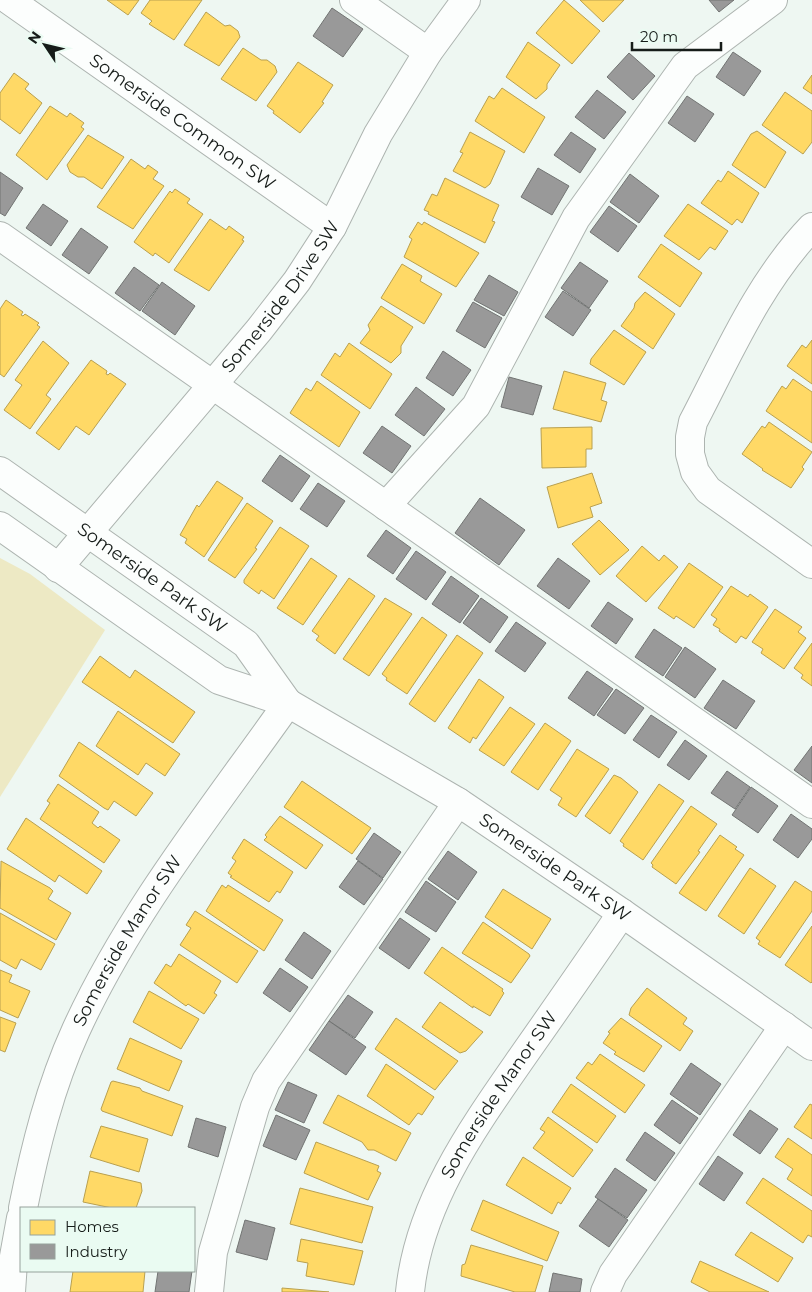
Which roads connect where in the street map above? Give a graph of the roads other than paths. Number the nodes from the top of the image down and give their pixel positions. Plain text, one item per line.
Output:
1 (9, 0) edge
2 (354, 0) edge
3 (466, 0) edge
4 (773, 0) edge
5 (428, 52) junction
6 (332, 227) junction
7 (812, 227) edge
8 (0, 236) edge
9 (212, 385) junction
10 (0, 471) edge
11 (386, 506) junction
12 (0, 526) edge
13 (88, 532) junction
14 (812, 564) edge
15 (58, 568) junction
16 (288, 702) junction
17 (458, 802) junction
18 (812, 804) edge
19 (622, 913) junction
20 (784, 1026) junction
21 (812, 1046) edge
22 (23, 1207) edge
23 (20, 1224) edge
24 (11, 1292) edge
25 (209, 1292) edge
26 (410, 1292) edge
27 (605, 1292) edge

1 - 6 street, Somerside Common SW
2 - 5 street
3 - 5 street, Somerside Drive SW
4 - 11 street
5 - 6 street, Somerside Drive SW
6 - 9 street, Somerside Drive SW
7 - 14 street
8 - 9 street
9 - 11 street
9 - 13 street, Somerside Drive SW
10 - 13 street, Somerside Park SW
11 - 18 street
12 - 15 street, Somerside Park SW
13 - 15 street, Somerside Drive SW
13 - 16 street, Somerside Park SW
15 - 16 street, Somerside Park SW
16 - 17 street, Somerside Park SW
16 - 22 street, Somerside Manor SW
17 - 19 street, Somerside Park SW
17 - 25 street
19 - 20 street, Somerside Park SW
19 - 26 street, Somerside Manor SW
20 - 21 street, Somerside Park SW
20 - 27 street
23 - 24 street

